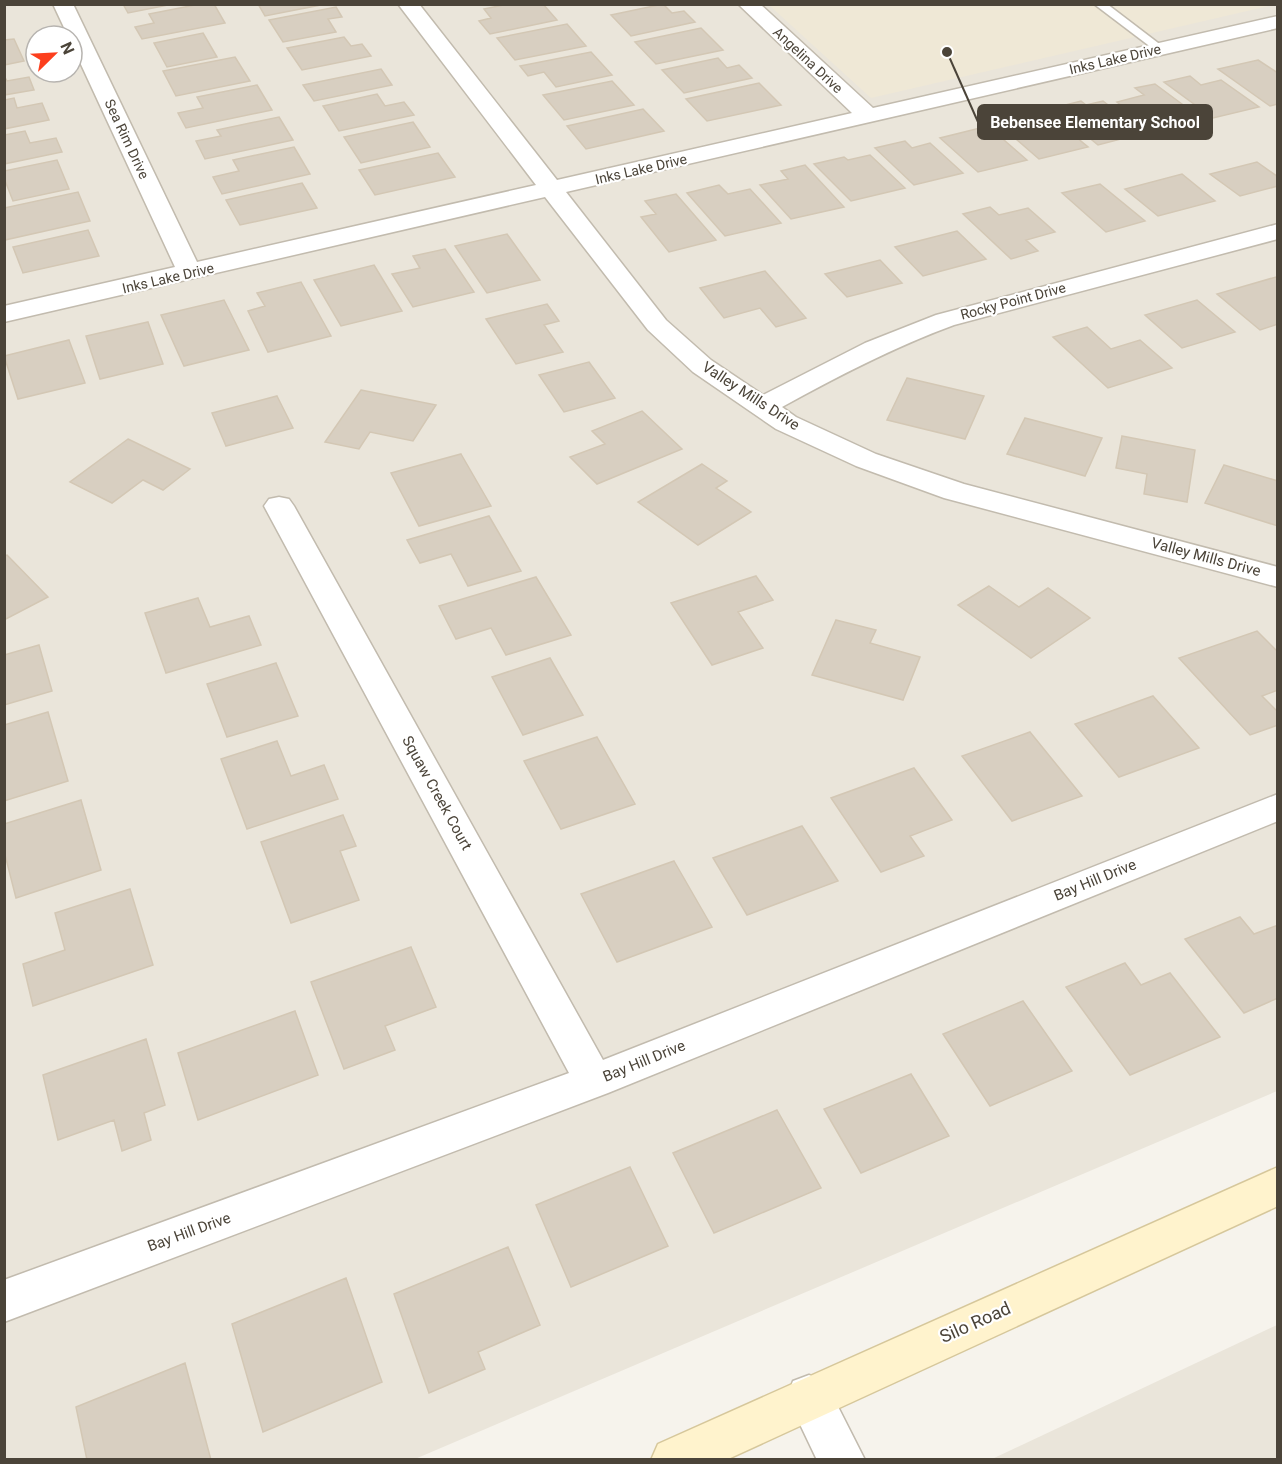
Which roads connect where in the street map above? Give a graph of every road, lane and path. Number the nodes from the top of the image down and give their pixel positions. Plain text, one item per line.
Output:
1 (63, 4) edge
2 (408, 4) edge
3 (748, 4) edge
4 (1120, 4) edge
5 (1101, 6) edge
6 (1278, 22) edge
7 (1160, 49) junction
8 (868, 116) junction
9 (552, 190) junction
10 (1278, 231) edge
11 (190, 273) junction
12 (4, 315) edge
13 (762, 407) junction
14 (279, 506) dead end
15 (1278, 577) edge
16 (1278, 807) edge
17 (594, 1081) junction
18 (1278, 1186) edge
19 (4, 1301) edge
20 (808, 1397) junction
21 (674, 1460) edge
22 (842, 1460) edge

1 - 11 street, Sea Rim Drive
2 - 9 street, Valley Mills Drive
3 - 8 street, Angelina Drive
4 - 5 lane
5 - 7 lane
6 - 7 street, Inks Lake Drive
7 - 8 street, Inks Lake Drive
8 - 9 street, Inks Lake Drive
9 - 11 street, Inks Lake Drive
9 - 13 street, Valley Mills Drive
10 - 13 street, Rocky Point Drive
11 - 12 street, Inks Lake Drive
13 - 15 street, Valley Mills Drive
14 - 17 street, Squaw Creek Court
16 - 17 street, Bay Hill Drive
17 - 19 street, Bay Hill Drive
18 - 20 street, Silo Road
20 - 21 street, Silo Road
20 - 22 street

